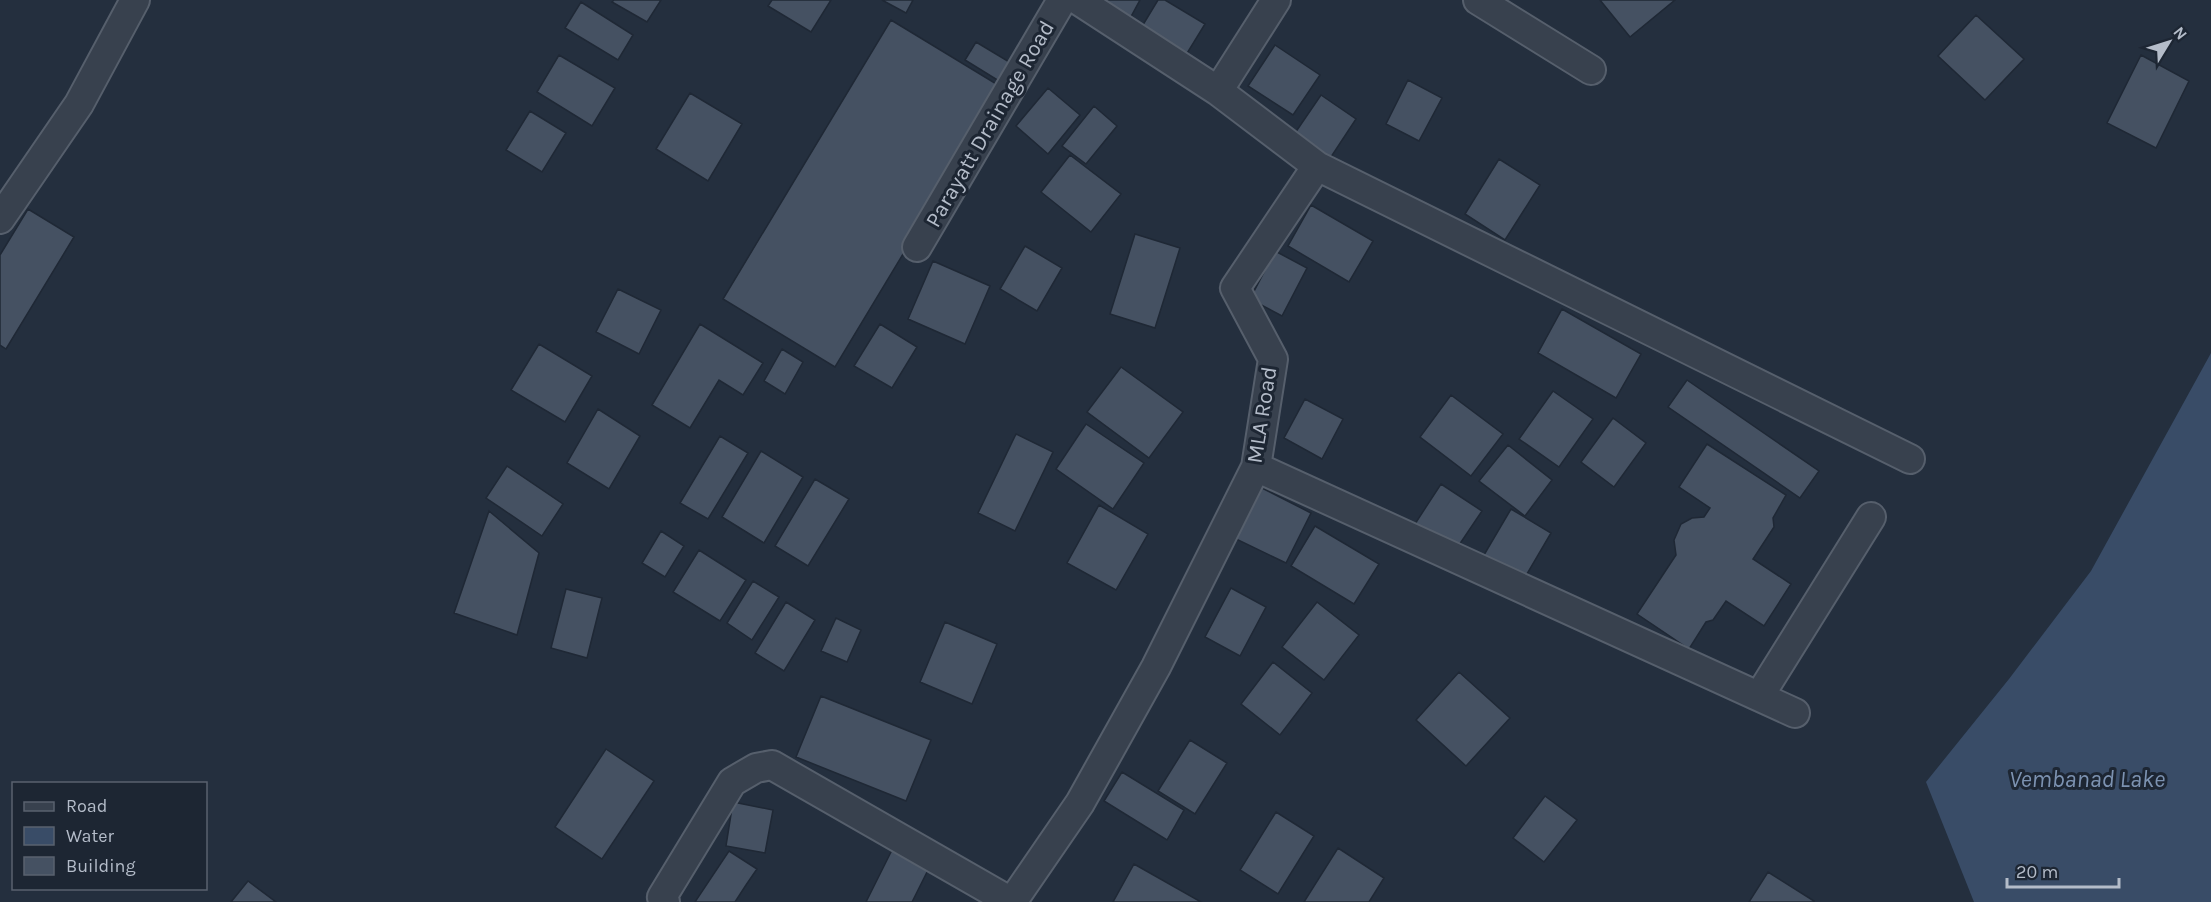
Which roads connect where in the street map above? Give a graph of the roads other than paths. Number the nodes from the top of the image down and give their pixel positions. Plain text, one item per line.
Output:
1 (135, 0) edge
2 (1062, 0) edge
3 (1078, 0) edge
4 (1276, 0) edge
5 (1478, 0) edge
6 (1591, 70) dead end
7 (1218, 91) junction
8 (1317, 166) junction
9 (0, 219) edge
10 (917, 247) dead end
11 (1910, 459) dead end
12 (1256, 467) junction
13 (1871, 517) dead end
14 (1760, 695) junction
15 (1795, 713) dead end
16 (664, 902) edge
17 (1011, 902) edge

1 - 9 street
2 - 10 street, Parayatt Drainage Road
3 - 7 street
4 - 7 street
5 - 6 street
7 - 8 street
8 - 11 street
8 - 12 street, MLA Road
12 - 14 street
12 - 17 street, MLA Road
13 - 14 street
14 - 15 street
16 - 17 street

